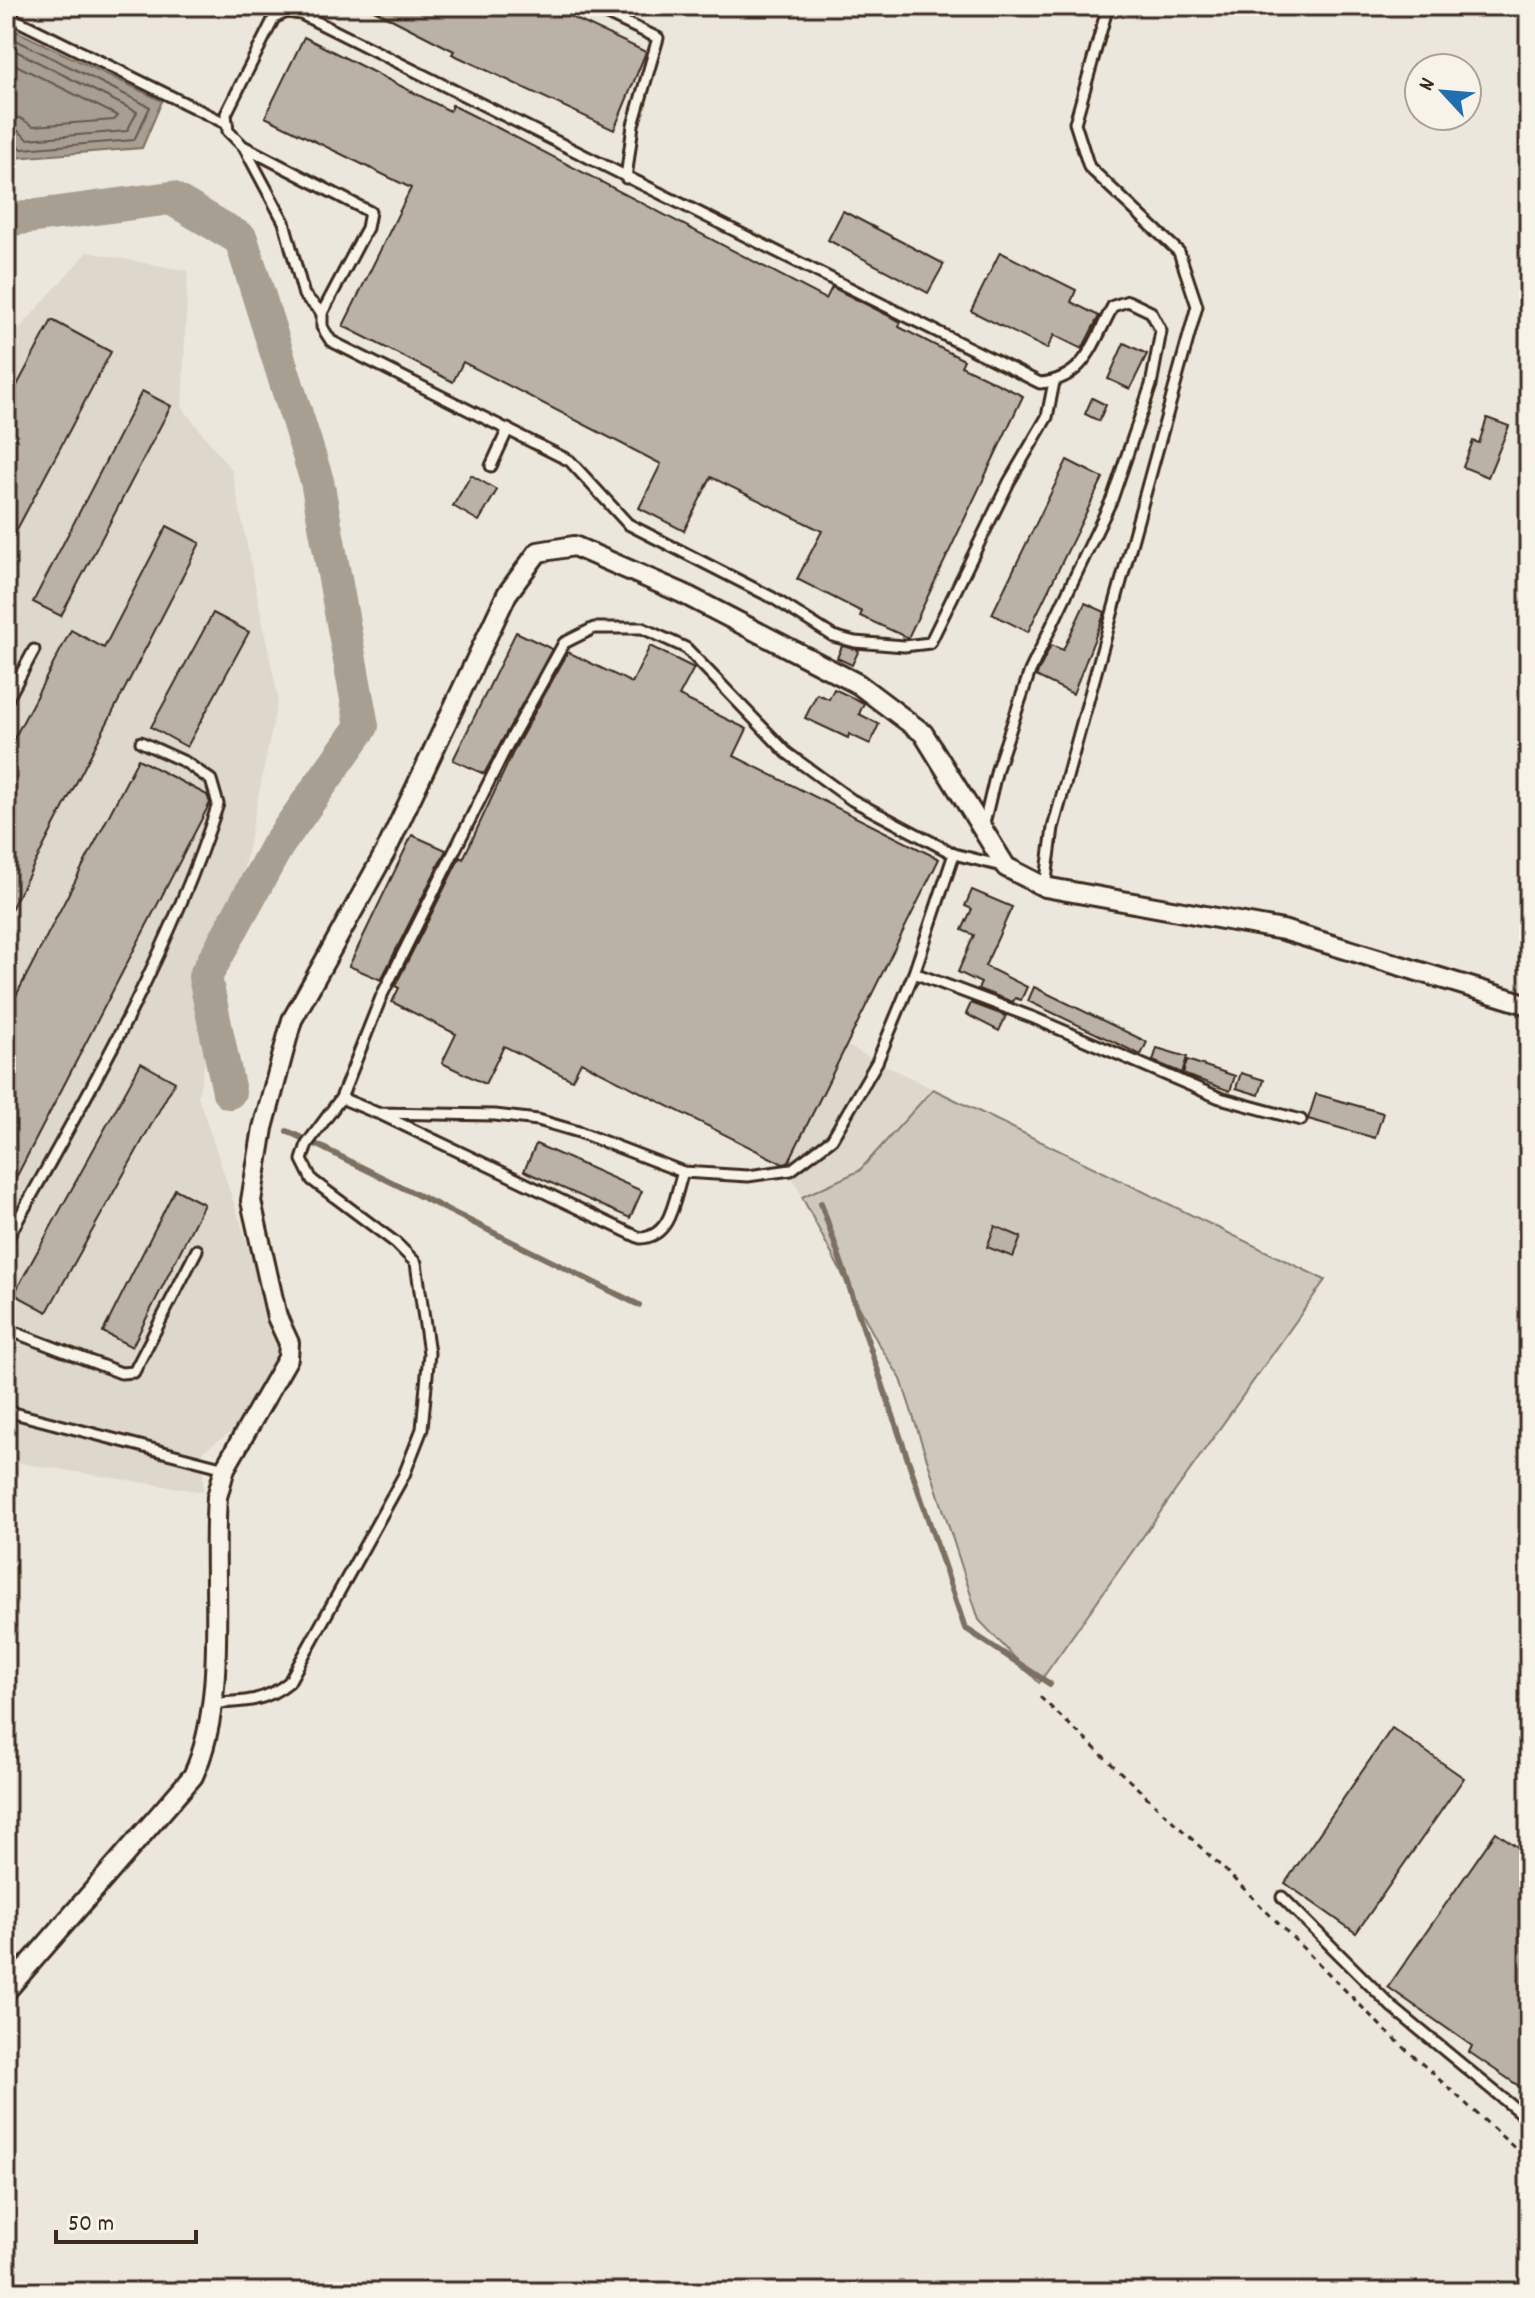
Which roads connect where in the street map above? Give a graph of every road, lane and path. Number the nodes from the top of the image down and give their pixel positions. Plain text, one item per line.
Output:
1 (272, 6) edge
2 (590, 6) edge
3 (1108, 6) edge
4 (6, 15) edge
5 (274, 18) junction
6 (227, 124) junction
7 (243, 146) junction
8 (626, 178) junction
9 (322, 313) junction
10 (1054, 382) junction
11 (508, 429) junction
12 (491, 466) dead end
13 (34, 650) dead end
14 (6, 702) edge
15 (141, 742) dead end
16 (983, 828) junction
17 (954, 854) junction
18 (1006, 867) junction
19 (1045, 887) junction
20 (914, 973) junction
21 (1529, 1005) edge
22 (341, 1098) junction
23 (377, 1113) junction
24 (1301, 1120) dead end
25 (683, 1172) junction
26 (6, 1241) edge
27 (197, 1250) dead end
28 (6, 1329) edge
29 (6, 1411) edge
30 (225, 1468) junction
31 (1040, 1697) dead end
32 (212, 1703) junction
33 (1282, 1897) dead end
34 (6, 1991) edge
35 (1529, 2120) edge
36 (1529, 2161) edge

1 - 5 lane
2 - 8 lane
3 - 19 lane
4 - 6 lane
5 - 6 lane
5 - 8 lane
6 - 7 lane
7 - 9 lane
7 - 9 lane
8 - 10 lane
9 - 11 lane
10 - 11 lane
10 - 16 lane
11 - 12 lane
13 - 14 lane
15 - 26 lane
16 - 18 street
16 - 30 street
17 - 18 lane
17 - 20 lane
17 - 22 lane
18 - 19 street
19 - 21 street
20 - 24 lane
20 - 25 lane
22 - 23 lane
22 - 32 lane
23 - 25 lane
23 - 25 lane
27 - 28 lane
29 - 30 lane
30 - 32 street
31 - 36 path
32 - 34 street
33 - 35 lane

